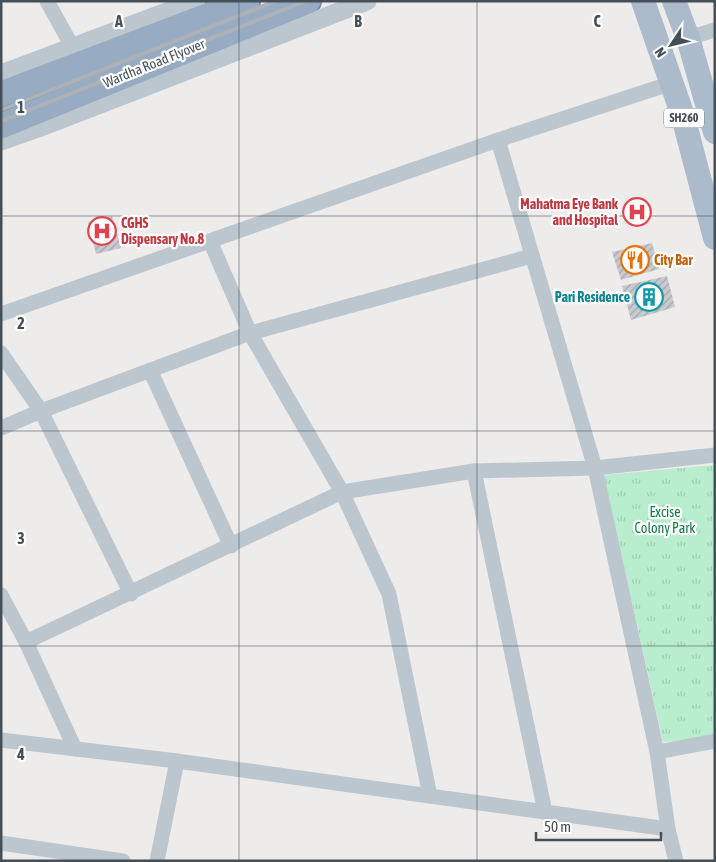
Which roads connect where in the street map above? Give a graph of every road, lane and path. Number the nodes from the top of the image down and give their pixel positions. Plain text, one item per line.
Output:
1 (47, 1) edge
2 (196, 1) edge
3 (247, 1) edge
4 (308, 1) edge
5 (367, 1) edge
6 (643, 1) edge
7 (674, 1) edge
8 (715, 30) edge
9 (688, 38) junction
10 (73, 48) junction
11 (1, 74) edge
12 (672, 83) junction
13 (1, 94) edge
14 (1, 126) edge
15 (715, 132) edge
16 (498, 140) junction
17 (1, 141) edge
18 (715, 238) edge
19 (210, 241) junction
20 (532, 256) junction
21 (1, 314) edge
22 (250, 333) junction
23 (1, 354) edge
24 (150, 370) junction
25 (41, 411) junction
26 (1, 428) edge
27 (715, 455) edge
28 (594, 468) junction
29 (474, 471) junction
30 (342, 492) junction
31 (231, 546) junction
32 (131, 594) junction
33 (1, 595) edge
34 (26, 642) junction
35 (1, 740) edge
36 (715, 741) edge
37 (75, 749) junction
38 (657, 752) junction
39 (177, 761) junction
40 (430, 796) junction
41 (544, 812) junction
42 (668, 829) junction
43 (1, 842) edge
44 (123, 861) edge
45 (156, 861) edge
46 (676, 861) edge

1 - 10 street
2 - 10 street
3 - 13 highway, Wardha Road Flyover
4 - 14 highway, Wardha Road Flyover
5 - 17 street
6 - 12 main road, SH260
7 - 9 main road, SH260
8 - 9 street
9 - 15 main road, SH260
10 - 11 street
12 - 16 street
12 - 18 main road, SH260
16 - 19 street
16 - 20 street
19 - 21 street
19 - 22 street
20 - 22 street
20 - 28 street
22 - 24 street
22 - 30 street
23 - 25 street
24 - 25 street
24 - 31 street
25 - 26 street
25 - 32 street
27 - 28 street
28 - 29 street
28 - 38 street
29 - 30 street
29 - 41 street
30 - 31 street
30 - 40 street
31 - 32 street
32 - 34 street
33 - 34 street
34 - 37 street
35 - 37 street
36 - 38 street
37 - 39 street
38 - 42 street
39 - 40 street
39 - 45 street
40 - 41 street
41 - 42 street
42 - 46 street
43 - 44 street

